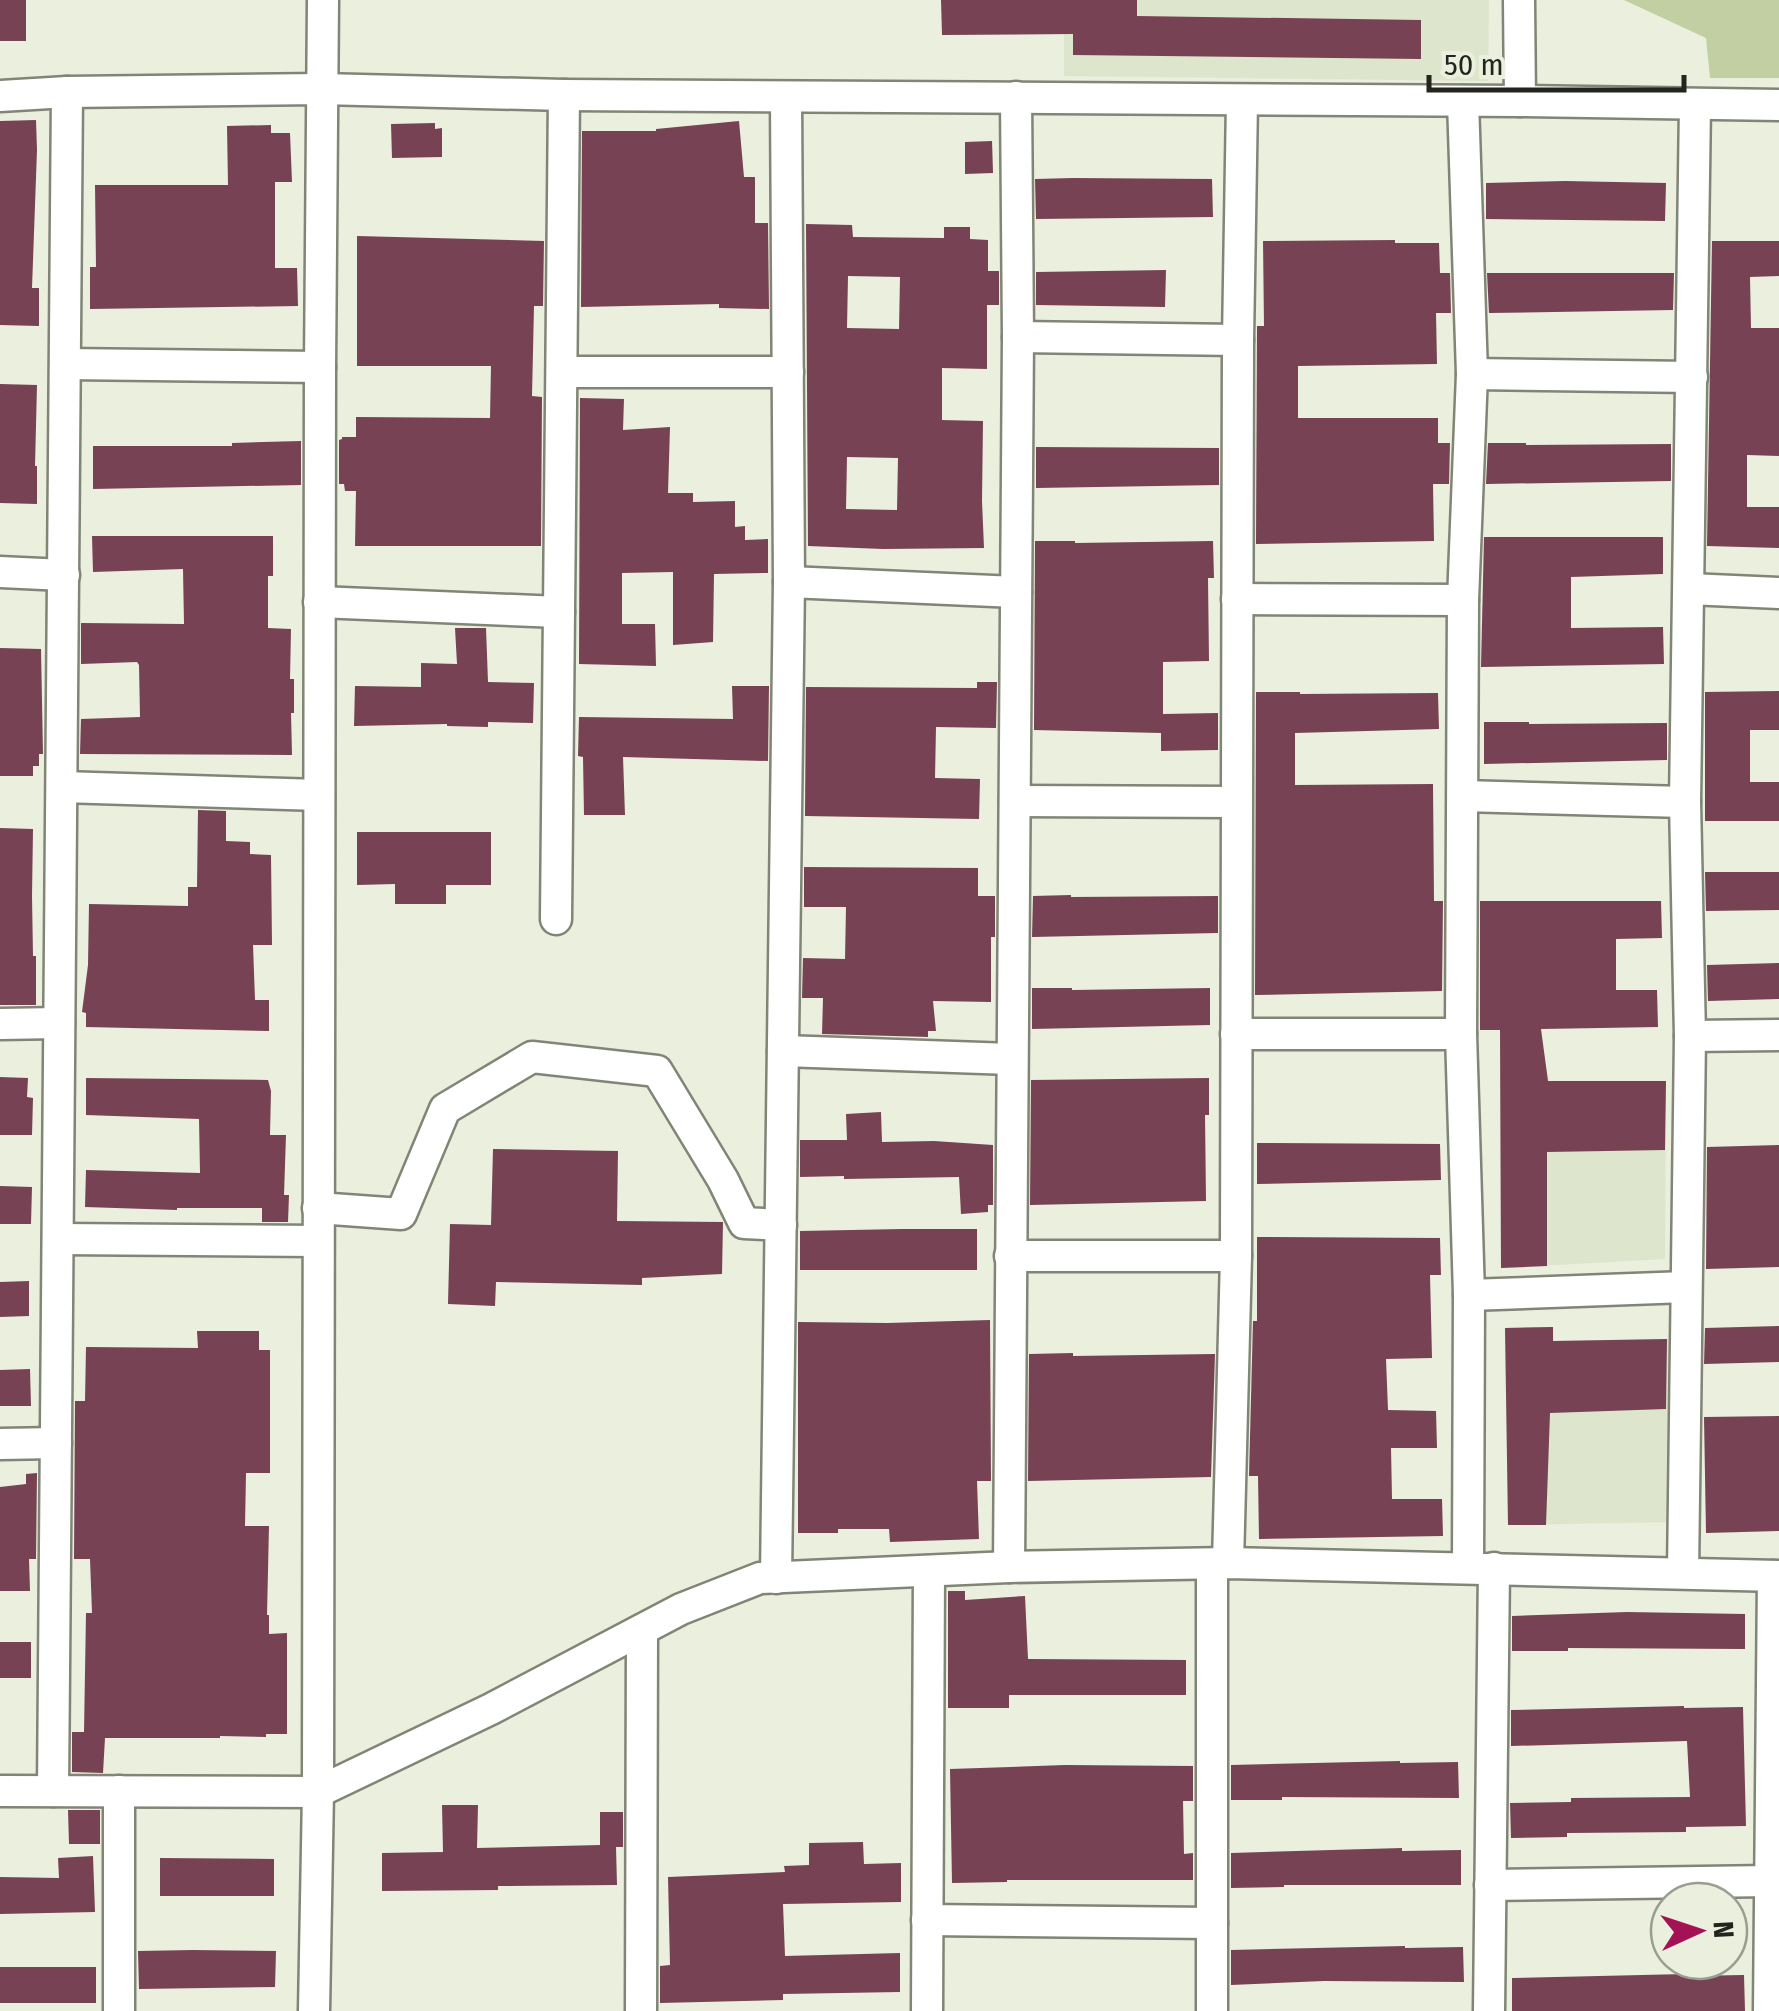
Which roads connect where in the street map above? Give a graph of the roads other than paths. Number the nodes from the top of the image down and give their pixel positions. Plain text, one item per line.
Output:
1 (323, 0) edge
2 (1520, 0) edge
3 (321, 89) junction
4 (67, 92) junction
5 (564, 94) junction
6 (0, 96) edge
7 (786, 97) junction
8 (1016, 97) junction
9 (1242, 101) junction
10 (1520, 101) junction
11 (1463, 102) junction
12 (1695, 105) junction
13 (1779, 105) edge
14 (1018, 337) junction
15 (1238, 340) junction
16 (66, 364) junction
17 (320, 367) junction
18 (562, 372) junction
19 (788, 372) junction
20 (1472, 374) junction
21 (1692, 377) junction
22 (0, 572) edge
23 (64, 575) junction
24 (788, 582) junction
25 (1689, 590) junction
26 (1016, 592) junction
27 (1779, 593) edge
28 (1237, 599) junction
29 (1463, 600) junction
30 (320, 602) junction
31 (559, 612) junction
32 (62, 788) junction
33 (319, 795) junction
34 (1463, 796) junction
35 (1015, 801) junction
36 (1236, 802) junction
37 (1685, 802) junction
38 (556, 919) dead end
39 (59, 1023) junction
40 (0, 1024) edge
41 (1236, 1034) junction
42 (1461, 1034) junction
43 (1779, 1035) edge
44 (1690, 1036) junction
45 (783, 1050) junction
46 (1011, 1059) junction
47 (318, 1208) junction
48 (781, 1226) junction
49 (58, 1239) junction
50 (318, 1241) junction
51 (1010, 1256) junction
52 (1236, 1256) junction
53 (1686, 1287) junction
54 (1468, 1296) junction
55 (56, 1443) junction
56 (0, 1444) edge
57 (1220, 1564) junction
58 (1009, 1566) junction
59 (1481, 1568) junction
60 (929, 1571) junction
61 (1682, 1573) junction
62 (1776, 1576) edge
63 (776, 1578) junction
64 (642, 1630) junction
65 (0, 1791) edge
66 (52, 1791) junction
67 (119, 1791) junction
68 (318, 1792) junction
69 (1770, 1881) junction
70 (1490, 1885) junction
71 (927, 1920) junction
72 (1212, 1923) junction
73 (119, 2011) edge
74 (314, 2011) edge
75 (641, 2011) edge
76 (927, 2011) edge
77 (1212, 2011) edge
78 (1490, 2011) edge
79 (1769, 2011) edge

1 - 3 street
2 - 10 street
3 - 4 street
3 - 5 street
3 - 17 street
4 - 6 street
4 - 16 street
5 - 7 street
5 - 18 street
7 - 8 street
7 - 19 street
8 - 9 street
8 - 14 street
9 - 11 street
9 - 15 street
10 - 11 street
10 - 12 street
11 - 20 street
12 - 13 street
12 - 21 street
14 - 15 street
14 - 26 street
15 - 28 street
16 - 17 street
16 - 23 street
17 - 30 street
18 - 19 street
18 - 31 street
19 - 24 street
20 - 21 street
20 - 29 street
21 - 25 street
22 - 23 street
23 - 32 street
24 - 26 street
24 - 45 street
25 - 27 street
25 - 37 street
26 - 35 street
28 - 29 street
28 - 36 street
29 - 34 street
30 - 31 street
30 - 33 street
31 - 38 street
32 - 33 street
32 - 39 street
33 - 47 street
34 - 37 street
34 - 42 street
35 - 36 street
35 - 46 street
36 - 41 street
37 - 44 street
39 - 40 street
39 - 49 street
41 - 42 street
41 - 52 street
42 - 54 street
43 - 44 street
44 - 53 street
45 - 46 street
45 - 48 street
46 - 51 street
47 - 48 street
47 - 50 street
48 - 63 street
49 - 50 street
49 - 55 street
50 - 68 street
51 - 52 street
51 - 58 street
52 - 57 street
53 - 54 street
53 - 61 street
54 - 59 street
55 - 56 street
55 - 66 street
57 - 58 street
57 - 59 street
57 - 72 street
58 - 60 street
59 - 61 street
59 - 70 street
60 - 63 street
60 - 71 street
61 - 62 street
62 - 69 street
63 - 64 street
64 - 68 street
64 - 75 street
65 - 66 street
66 - 67 street
67 - 68 street
67 - 73 street
68 - 74 street
69 - 70 street
69 - 79 street
70 - 78 street
71 - 72 street
71 - 76 street
72 - 77 street

